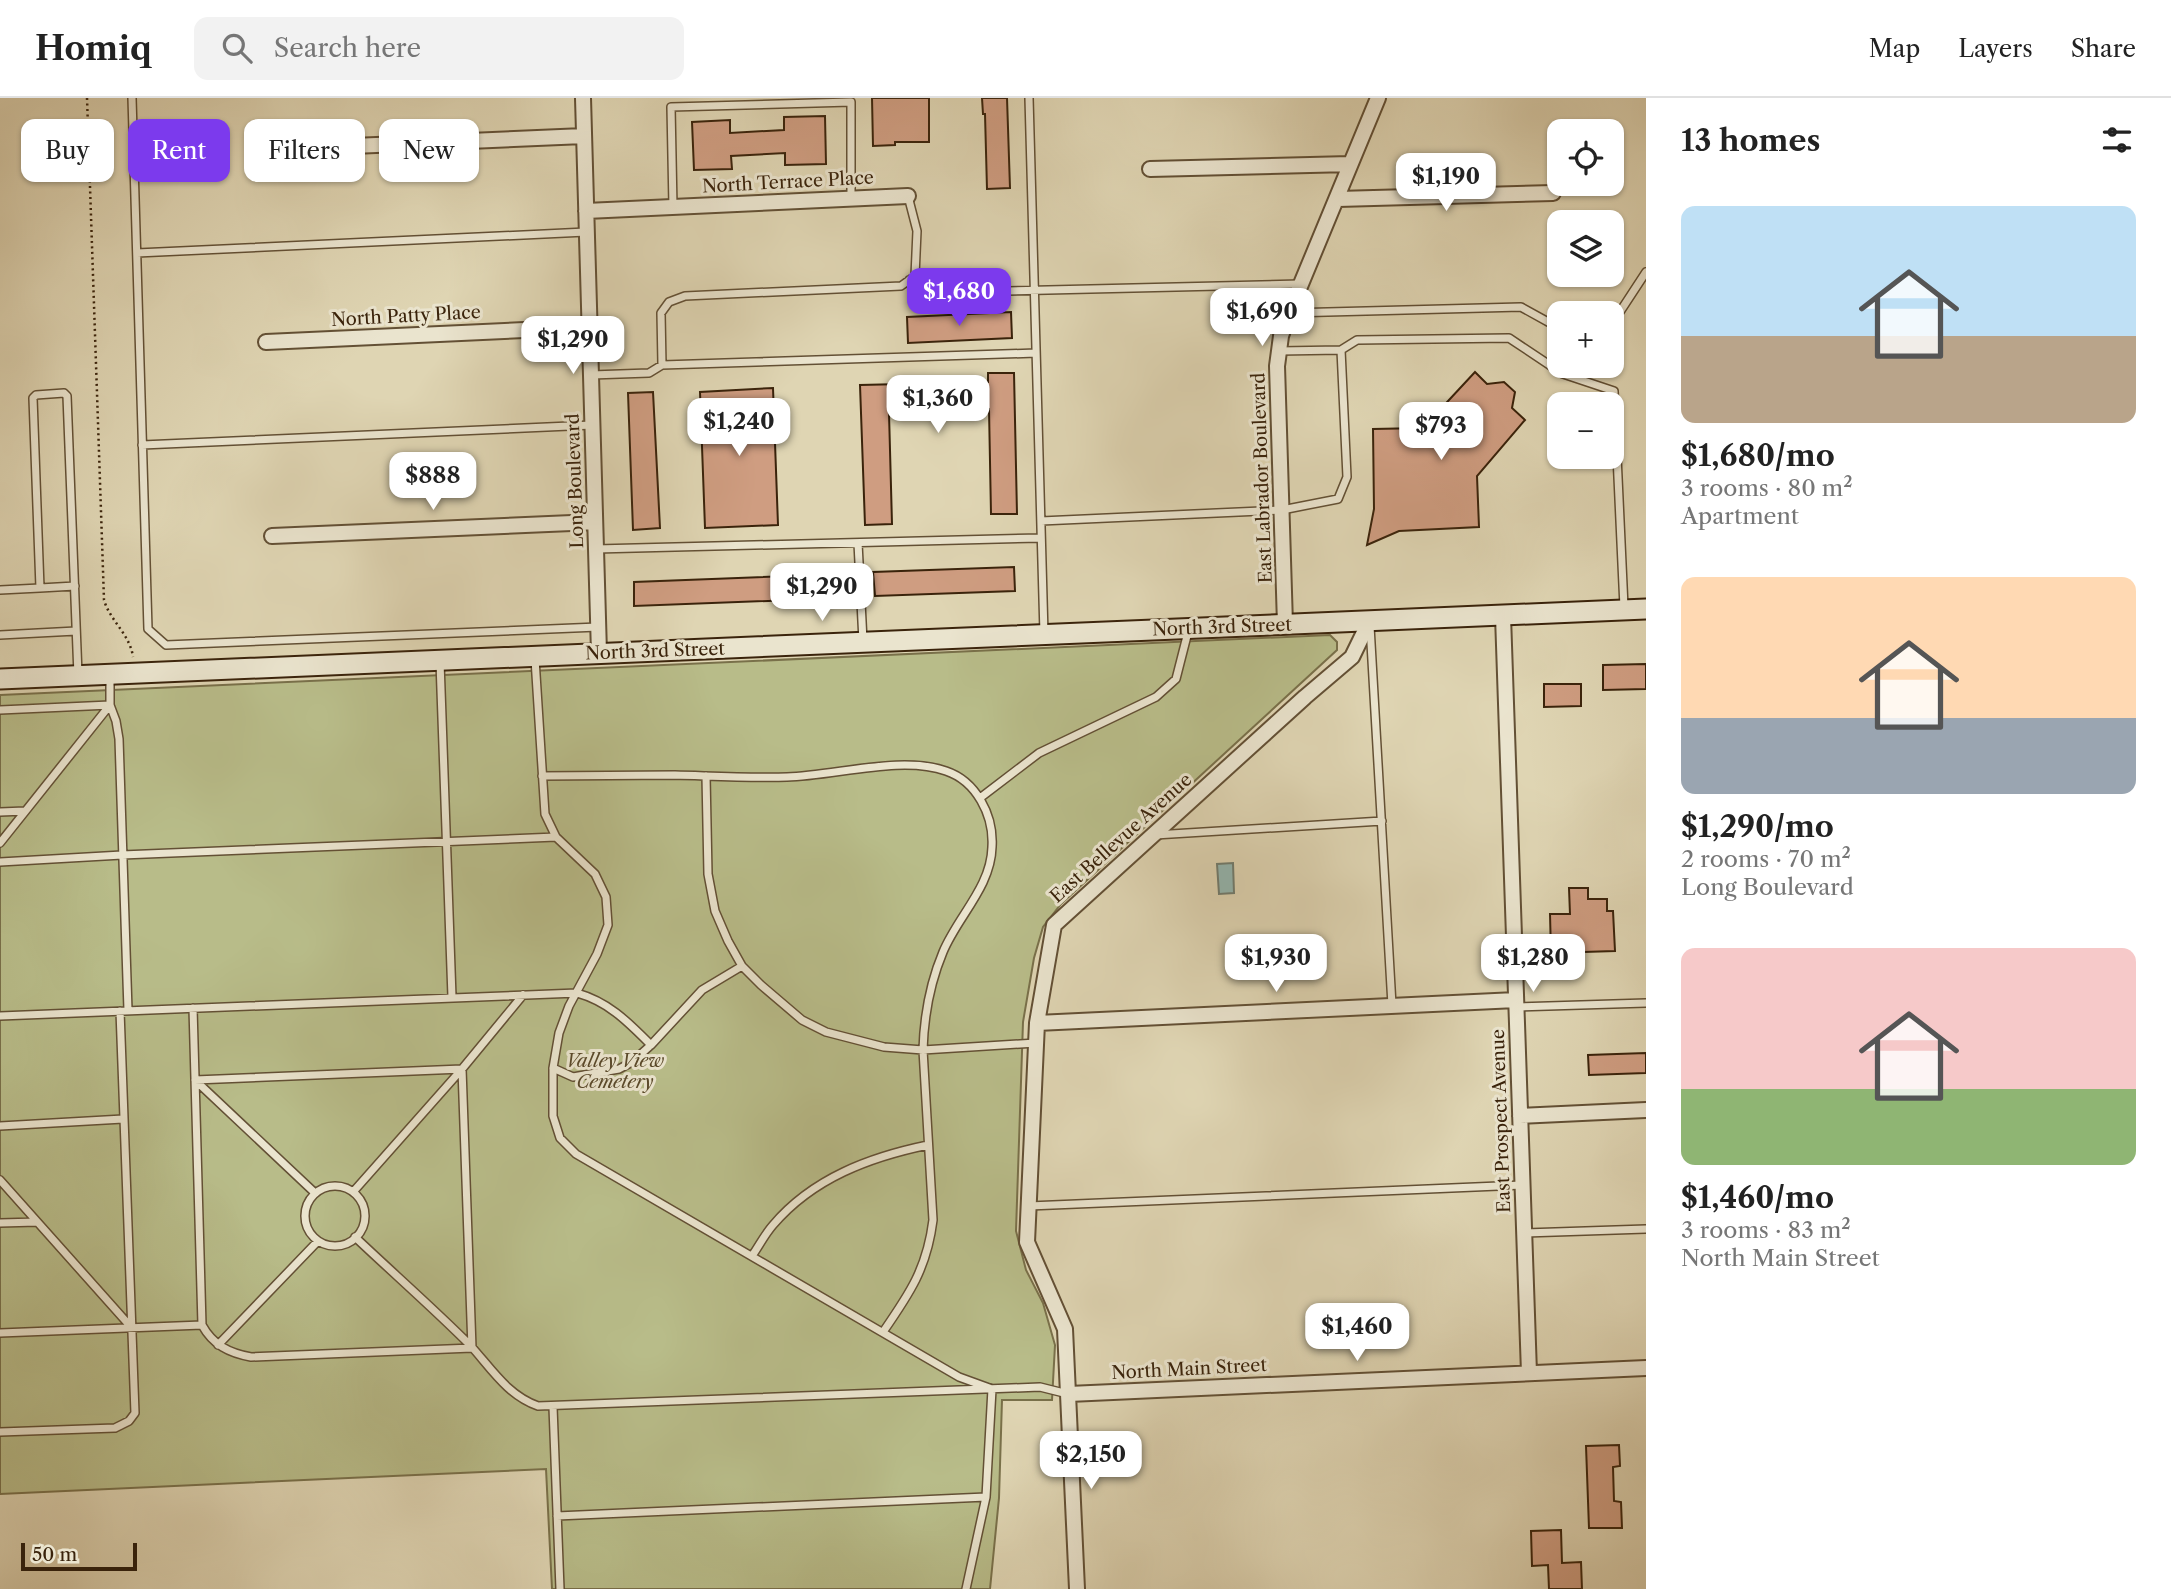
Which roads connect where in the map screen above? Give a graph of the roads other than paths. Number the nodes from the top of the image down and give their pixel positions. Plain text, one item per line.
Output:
1 (132, 98) edge
2 (583, 98) edge
3 (1030, 98) edge
4 (1378, 98) edge
5 (584, 136) junction
6 (365, 145) edge
7 (1350, 164) junction
8 (1150, 169) dead end
9 (1547, 193) edge
10 (908, 196) joint
11 (851, 199) junction
12 (1338, 199) junction
13 (673, 207) junction
14 (586, 211) junction
15 (586, 232) junction
16 (137, 253) junction
17 (1646, 272) edge
18 (908, 281) junction
19 (1301, 284) junction
20 (1034, 290) junction
21 (1624, 306) edge
22 (1289, 313) junction
23 (1547, 321) edge
24 (589, 327) junction
25 (266, 342) dead end
26 (1340, 350) junction
27 (1279, 351) junction
28 (1036, 353) junction
29 (662, 365) junction
30 (591, 375) junction
31 (592, 425) junction
32 (142, 445) junction
33 (1282, 510) junction
34 (1041, 521) junction
35 (595, 522) junction
36 (272, 536) dead end
37 (1041, 538) junction
38 (858, 543) junction
39 (596, 549) junction
40 (75, 586) junction
41 (40, 588) junction
42 (0, 590) edge
43 (1646, 609) edge
44 (1624, 610) junction
45 (1503, 616) junction
46 (1370, 620) junction
47 (1285, 624) junction
48 (598, 627) junction
49 (1189, 628) junction
50 (76, 631) junction
51 (1044, 634) junction
52 (0, 635) edge
53 (863, 642) junction
54 (599, 653) junction
55 (535, 656) junction
56 (440, 660) junction
57 (110, 674) junction
58 (78, 676) junction
59 (0, 679) edge
60 (110, 705) junction
61 (0, 710) edge
62 (542, 776) junction
63 (706, 776) junction
64 (980, 797) junction
65 (25, 811) junction
66 (0, 812) edge
67 (1381, 821) junction
68 (1153, 835) junction
69 (556, 837) junction
70 (448, 841) junction
71 (0, 843) edge
72 (122, 855) junction
73 (0, 862) edge
74 (742, 965) junction
75 (577, 993) junction
76 (523, 995) junction
77 (452, 997) junction
78 (1646, 1003) edge
79 (1516, 1004) junction
80 (1392, 1006) junction
81 (194, 1008) junction
82 (124, 1011) junction
83 (0, 1016) edge
84 (1037, 1023) junction
85 (1036, 1043) junction
86 (651, 1045) junction
87 (923, 1050) junction
88 (553, 1068) junction
89 (462, 1069) junction
90 (195, 1080) junction
91 (1646, 1111) edge
92 (1520, 1116) junction
93 (123, 1119) junction
94 (0, 1126) edge
95 (928, 1145) junction
96 (0, 1180) edge
97 (1522, 1185) junction
98 (353, 1192) junction
99 (315, 1193) junction
100 (1029, 1206) junction
101 (37, 1222) junction
102 (0, 1223) edge
103 (1646, 1229) edge
104 (1524, 1233) junction
105 (355, 1237) junction
106 (318, 1241) junction
107 (752, 1256) junction
108 (202, 1325) junction
109 (131, 1328) junction
110 (883, 1332) junction
111 (0, 1333) edge
112 (218, 1345) junction
113 (472, 1348) junction
114 (1646, 1368) edge
115 (1529, 1373) junction
116 (992, 1389) junction
117 (1069, 1394) junction
118 (553, 1407) junction
119 (0, 1432) edge
120 (986, 1497) junction
121 (557, 1516) junction
122 (560, 1589) edge
123 (966, 1589) edge
124 (1077, 1589) edge

1 - 16 lane
2 - 5 street, Long Boulevard
3 - 20 lane
4 - 7 street, East Labrador Boulevard
5 - 6 street
5 - 14 street, Long Boulevard
7 - 8 street
7 - 12 street, East Labrador Boulevard
9 - 12 street
10 - 11 street, North Terrace Place
10 - 18 lane
11 - 13 street, North Terrace Place
11 - 13 lane
12 - 19 street, East Labrador Boulevard
13 - 14 street, North Terrace Place
14 - 15 street, Long Boulevard
15 - 16 lane
15 - 24 street, Long Boulevard
16 - 32 lane
17 - 21 lane
18 - 20 lane
18 - 29 lane
19 - 20 lane
19 - 22 street, East Labrador Boulevard
20 - 28 lane
22 - 23 lane
22 - 27 street, East Labrador Boulevard
24 - 25 street, North Patty Place
24 - 30 street, Long Boulevard
26 - 27 lane
26 - 33 lane
26 - 44 lane
27 - 33 street, East Labrador Boulevard
28 - 29 lane
28 - 34 lane
29 - 30 lane
30 - 31 street, Long Boulevard
31 - 32 lane
31 - 35 street, Long Boulevard
32 - 48 lane
33 - 34 lane
33 - 47 street, East Labrador Boulevard
34 - 37 lane
35 - 36 street
35 - 39 street, Long Boulevard
37 - 38 lane
37 - 51 lane
38 - 39 lane
38 - 53 lane
39 - 48 street, Long Boulevard
40 - 41 lane
40 - 41 lane
40 - 50 lane
41 - 42 lane
43 - 44 main road, North 3rd Street
44 - 45 main road, North 3rd Street
45 - 46 main road, North 3rd Street
45 - 79 street, East Prospect Avenue
46 - 47 main road, North 3rd Street
46 - 67 lane
46 - 68 street, East Bellevue Avenue
47 - 49 main road, North 3rd Street
48 - 54 street, Long Boulevard
49 - 51 main road, North 3rd Street
49 - 64 lane
50 - 52 lane
50 - 58 lane
51 - 53 main road, North 3rd Street
53 - 54 main road, North 3rd Street
54 - 55 main road, North 3rd Street
55 - 56 main road, North 3rd Street
55 - 62 lane
56 - 57 main road, North 3rd Street
56 - 70 lane
57 - 58 main road, North 3rd Street
57 - 60 lane
58 - 59 main road, North 3rd Street
60 - 61 lane
60 - 65 lane
60 - 72 lane
62 - 63 lane
62 - 69 lane
63 - 64 lane
63 - 74 lane
64 - 87 lane
65 - 66 lane
65 - 71 lane
67 - 68 lane
67 - 80 lane
68 - 84 street, East Bellevue Avenue
69 - 70 lane
69 - 75 lane
70 - 72 lane
70 - 77 lane
72 - 73 lane
72 - 82 lane
74 - 86 lane
74 - 87 lane
75 - 76 lane
75 - 86 lane
75 - 88 lane
76 - 77 lane
76 - 89 lane
77 - 81 lane
78 - 79 lane
79 - 80 street
79 - 92 street, East Prospect Avenue
80 - 84 street
81 - 82 lane
81 - 90 lane
82 - 83 lane
82 - 93 lane
84 - 85 street, East Bellevue Avenue
85 - 87 lane
85 - 100 street, East Bellevue Avenue
86 - 88 lane
87 - 95 lane
88 - 107 lane
89 - 90 lane
89 - 98 lane
89 - 113 lane
90 - 99 lane
90 - 108 lane
91 - 92 street
92 - 97 street, East Prospect Avenue
93 - 94 lane
93 - 109 lane
95 - 107 lane
95 - 110 lane
96 - 101 lane
97 - 100 lane
97 - 104 street, East Prospect Avenue
98 - 99 lane
98 - 105 lane
99 - 106 lane
100 - 117 street, East Bellevue Avenue
101 - 102 lane
101 - 109 lane
103 - 104 lane
104 - 115 street, East Prospect Avenue
105 - 106 lane
105 - 113 lane
106 - 112 lane
107 - 110 lane
108 - 109 lane
108 - 112 lane
109 - 111 lane
109 - 119 lane
110 - 116 lane
112 - 113 lane
113 - 118 lane
114 - 115 street, North Main Street
115 - 117 street, North Main Street
116 - 117 lane
116 - 118 lane
116 - 120 lane
117 - 124 street, East Bellevue Avenue
118 - 121 lane
120 - 121 lane
120 - 123 lane
121 - 122 lane

